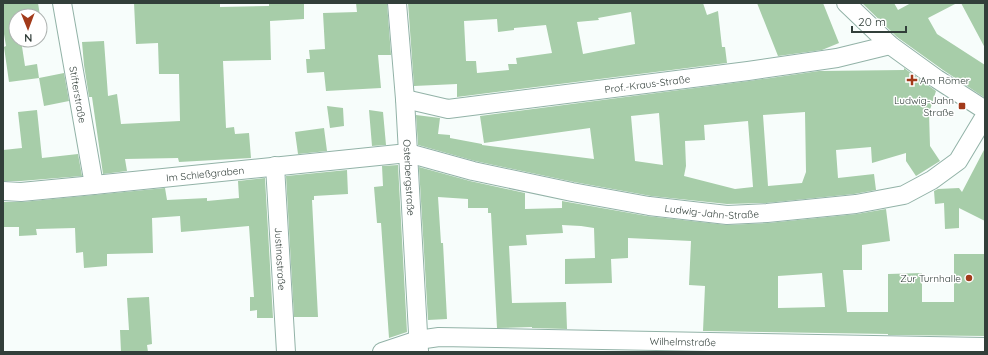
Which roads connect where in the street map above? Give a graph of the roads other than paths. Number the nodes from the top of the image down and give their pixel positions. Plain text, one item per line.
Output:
1 (62, 3) edge
2 (397, 3) edge
3 (846, 3) edge
4 (890, 45) junction
5 (405, 99) junction
6 (985, 110) edge
7 (985, 116) edge
8 (408, 153) junction
9 (276, 166) junction
10 (94, 185) junction
11 (3, 191) edge
12 (418, 346) edge
13 (985, 347) edge
14 (286, 352) edge
15 (382, 352) edge

1 - 10 street, Stifterstraße
2 - 5 street, Osterbergstraße
3 - 4 street
4 - 5 street, Prof.-Kraus-Straße
4 - 6 street
5 - 8 street, Osterbergstraße
7 - 8 street, Ludwig-Jahn-Straße
8 - 9 street, Im Schießgraben
8 - 12 street, Osterbergstraße
9 - 10 street, Im Schießgraben
9 - 14 street, Justinastraße
10 - 11 street, Im Schießgraben
12 - 13 street, Wilhelmstraße
12 - 15 street, Wilhelmstraße

